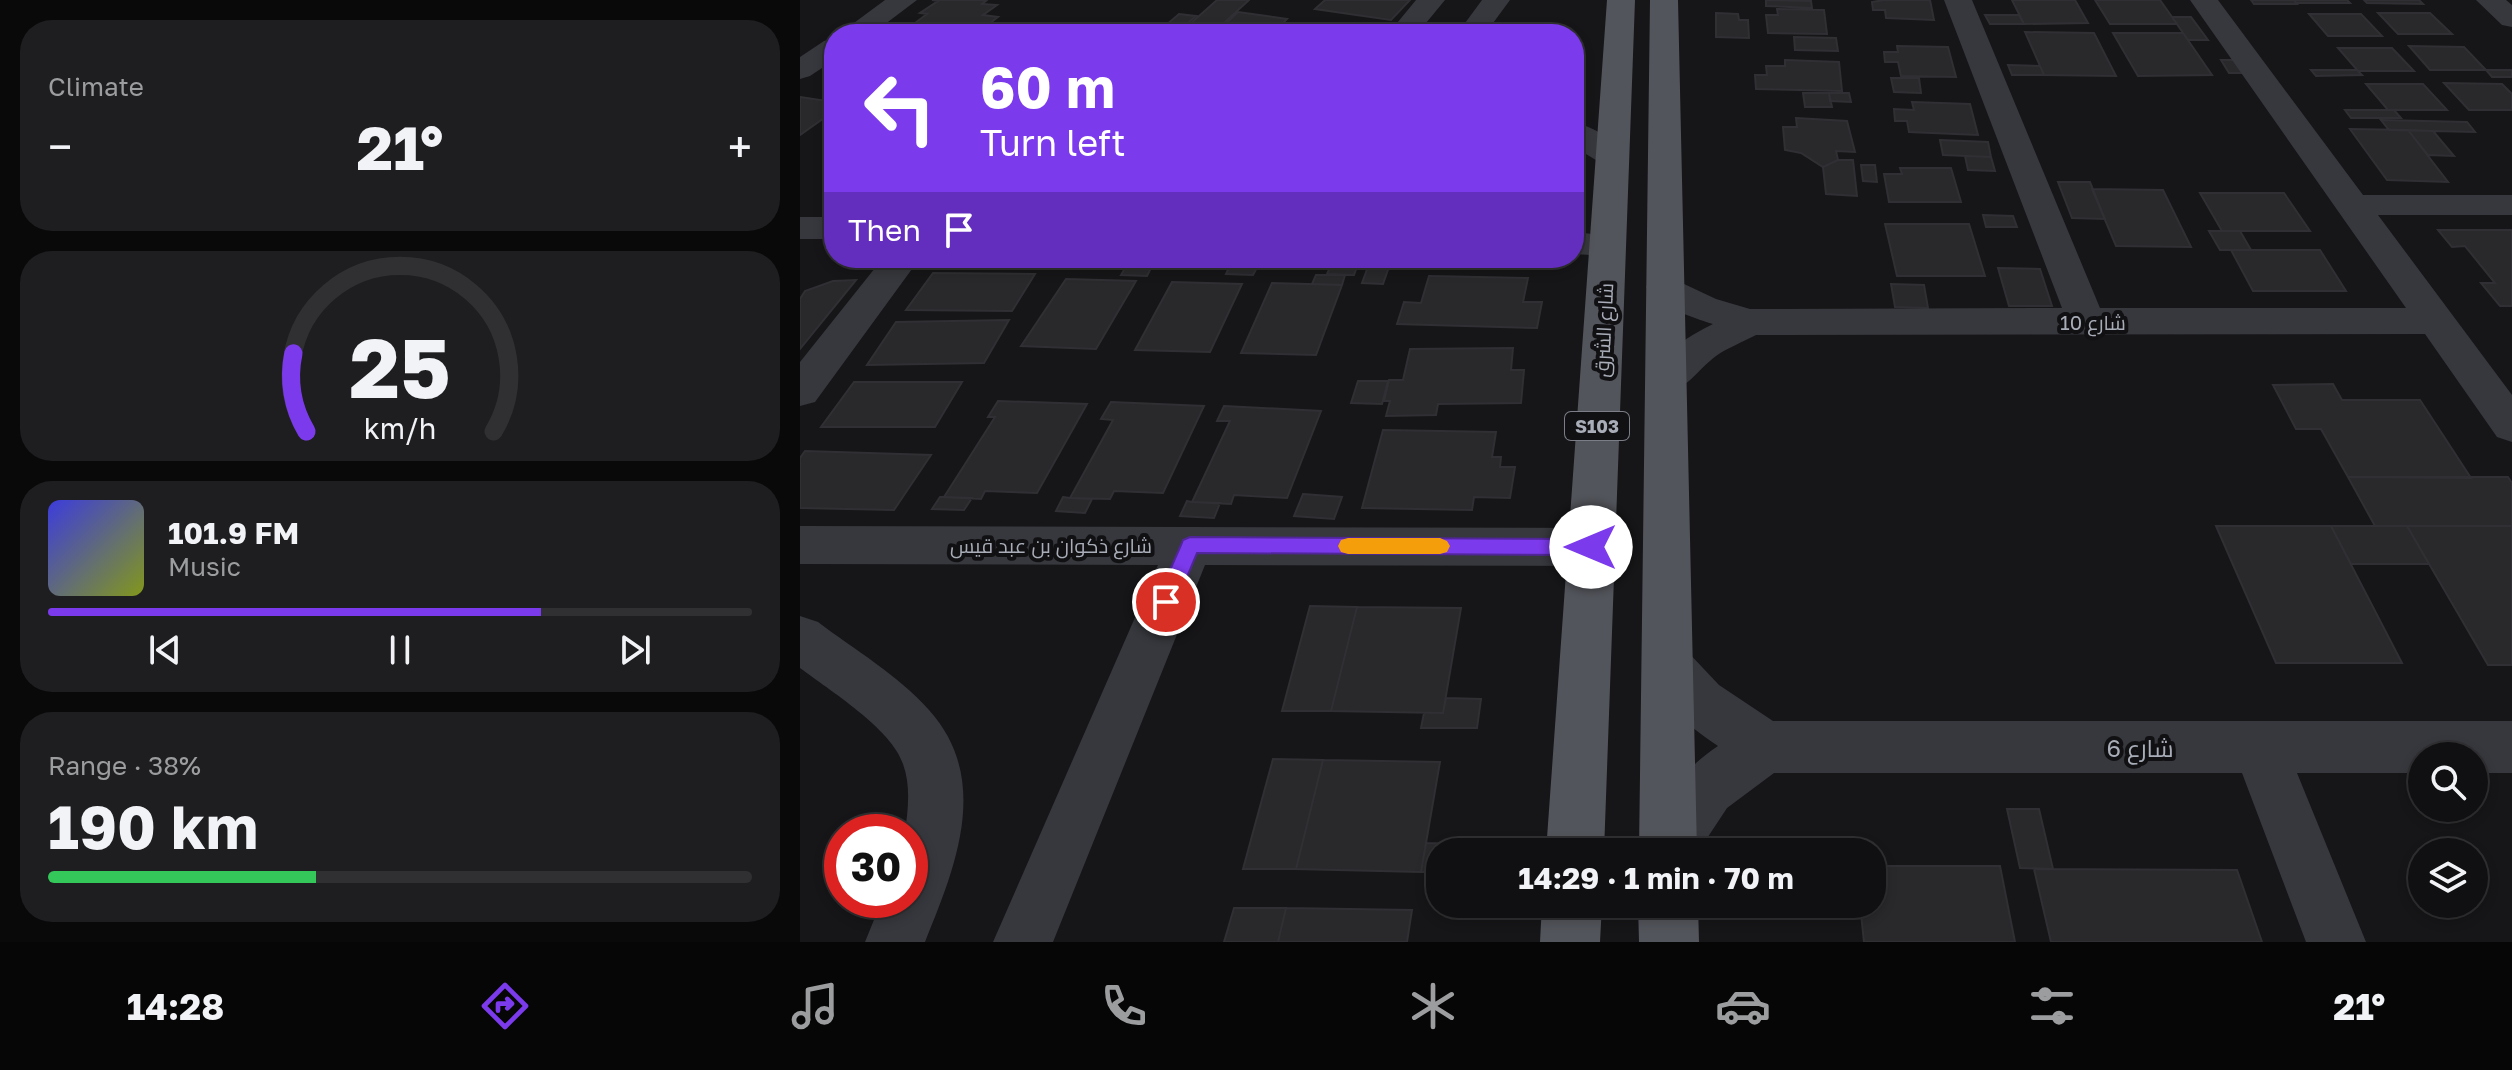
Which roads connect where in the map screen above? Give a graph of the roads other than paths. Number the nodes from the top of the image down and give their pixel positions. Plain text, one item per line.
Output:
1 (903, 0) edge
2 (1431, 0) edge
3 (1496, 0) edge
4 (1621, 0) edge
5 (1664, 0) edge
6 (1958, 0) edge
7 (2204, 0) edge
8 (2490, 0) edge
9 (2512, 19) edge
10 (868, 24) edge
11 (1411, 24) edge
12 (1478, 24) edge
13 (824, 54) edge
14 (801, 70) edge
15 (824, 73) edge
16 (1584, 138) edge
17 (1613, 157) junction
18 (2351, 205) junction
19 (2512, 205) edge
20 (800, 228) edge
21 (824, 228) edge
22 (1591, 244) edge
23 (894, 268) edge
24 (1665, 287) junction
25 (2435, 321) junction
26 (1750, 322) junction
27 (2086, 322) junction
28 (1603, 332) junction
29 (1666, 384) junction
30 (800, 391) edge
31 (2512, 426) edge
32 (800, 545) edge
33 (1190, 545) junction
34 (1591, 547) junction
35 (800, 638) edge
36 (1667, 665) junction
37 (1769, 747) junction
38 (2259, 747) junction
39 (2512, 747) edge
40 (1576, 838) edge
41 (1668, 838) edge
42 (1674, 838) edge
43 (1571, 918) edge
44 (1668, 918) edge
45 (895, 942) edge
46 (1023, 942) edge
47 (1570, 942) edge
48 (1669, 942) edge
49 (2336, 942) edge

1 - 10 street
2 - 11 street
3 - 12 street
4 - 17 main road, شارع الشرق / S103
5 - 24 main road
6 - 27 street
7 - 18 street
8 - 9 street
13 - 14 street
14 - 15 street
16 - 17 street
17 - 22 main road, شارع الشرق / S103
18 - 19 street
18 - 25 street
20 - 21 street
22 - 28 main road, شارع الشرق / S103
23 - 30 street
24 - 26 street, شارع 10
24 - 29 main road
25 - 27 street, شارع 10
25 - 31 street
26 - 27 street, شارع 10
26 - 29 street, شارع 10
28 - 29 main road
28 - 34 main road, شارع الشرق / S103
29 - 36 main road
32 - 33 street, شارع ذكوان بن عبد قيس
33 - 34 street, شارع ذكوان بن عبد قيس
33 - 46 street
34 - 40 main road, شارع الشرق / S103
35 - 45 street
36 - 37 street, شارع 6
36 - 41 main road
37 - 38 street, شارع 6
37 - 42 street, شارع 6
38 - 39 street, شارع 6
38 - 49 street
43 - 47 main road
44 - 48 main road

